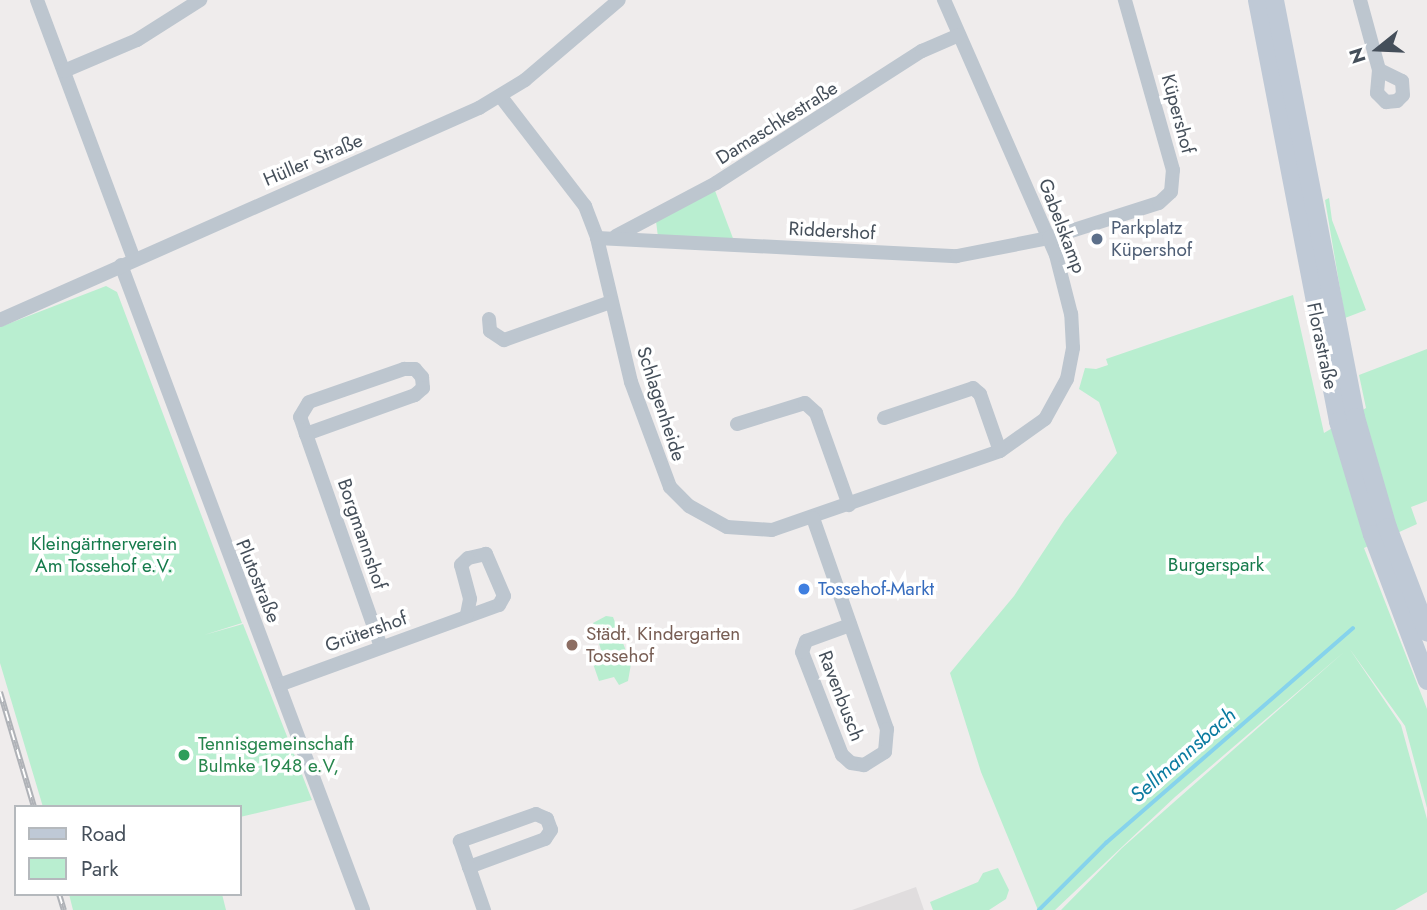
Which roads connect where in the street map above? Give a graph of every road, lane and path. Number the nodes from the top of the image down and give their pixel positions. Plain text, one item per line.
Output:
1 (37, 0) edge
2 (200, 0) edge
3 (619, 0) edge
4 (944, 0) edge
5 (1125, 0) edge
6 (1257, 0) edge
7 (1274, 0) edge
8 (1360, 0) edge
9 (959, 35) junction
10 (1379, 70) dead end
11 (64, 71) junction
12 (501, 97) junction
13 (604, 238) junction
14 (1049, 239) junction
15 (127, 262) junction
16 (611, 302) junction
17 (489, 319) dead end
18 (0, 320) edge
19 (884, 418) dead end
20 (737, 424) dead end
21 (306, 434) junction
22 (1000, 451) junction
23 (849, 506) junction
24 (813, 519) junction
25 (467, 615) dead end
26 (850, 625) junction
27 (1427, 632) edge
28 (381, 647) junction
29 (1427, 680) edge
30 (279, 685) junction
31 (469, 867) junction
32 (363, 910) edge
33 (484, 910) edge

1 - 11 street, Plutostraße
2 - 11 street
3 - 12 street, Hüller Straße
4 - 9 street, Gabelskamp
5 - 14 street, Küpershof
6 - 29 main road, Florastraße
7 - 27 main road, Florastraße
8 - 10 street
9 - 13 street, Damaschkestraße
9 - 14 street, Gabelskamp
11 - 15 street, Plutostraße
12 - 13 street, Schlagenheide
12 - 15 street, Hüller Straße
13 - 14 street, Riddershof
13 - 16 street, Schlagenheide
14 - 22 street, Gabelskamp
15 - 18 street, Hüller Straße
15 - 30 street, Plutostraße
16 - 17 street
16 - 24 street, Schlagenheide
19 - 22 street
20 - 23 street
21 - 21 street, Borgmannshof
21 - 28 street, Borgmannshof
22 - 23 street, Gabelskamp
23 - 24 street, Gabelskamp
24 - 26 street, Ravenbusch
25 - 28 street, Grütershof
26 - 26 street, Ravenbusch
28 - 30 street, Grütershof
30 - 32 street, Plutostraße
31 - 31 street
31 - 33 street

